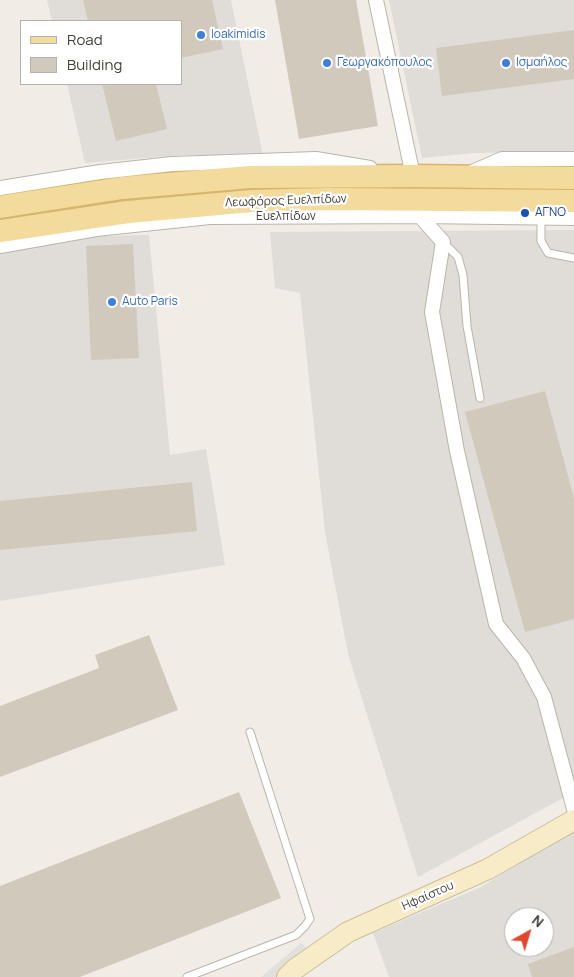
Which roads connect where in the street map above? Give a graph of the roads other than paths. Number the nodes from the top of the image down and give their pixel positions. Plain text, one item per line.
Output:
1 (376, 0) edge
2 (574, 159) edge
3 (413, 176) junction
4 (462, 176) junction
5 (574, 178) edge
6 (0, 188) edge
7 (574, 201) edge
8 (0, 207) edge
9 (420, 216) junction
10 (541, 217) junction
11 (574, 218) edge
12 (13, 234) edge
13 (443, 242) junction
14 (0, 246) edge
15 (574, 258) edge
16 (480, 398) dead end
17 (250, 732) dead end
18 (574, 809) edge
19 (574, 820) edge
20 (187, 977) edge
21 (287, 977) edge

1 - 3 street
2 - 4 street
3 - 4 main road, Λεωφόρος Ευελπίδων
3 - 6 street
3 - 8 main road, Λεωφόρος Ευελπίδων
4 - 5 main road, Λεωφόρος Ευελπίδων
7 - 12 main road, Λεωφόρος Ευελπίδων
9 - 10 street, Ευελπίδων
9 - 12 street, Ευελπίδων
9 - 13 street
10 - 11 street, Ευελπίδων
10 - 15 lane
12 - 14 street, Ευελπίδων
13 - 16 lane
13 - 18 street
17 - 20 lane
19 - 21 street, Ηφαίστου

